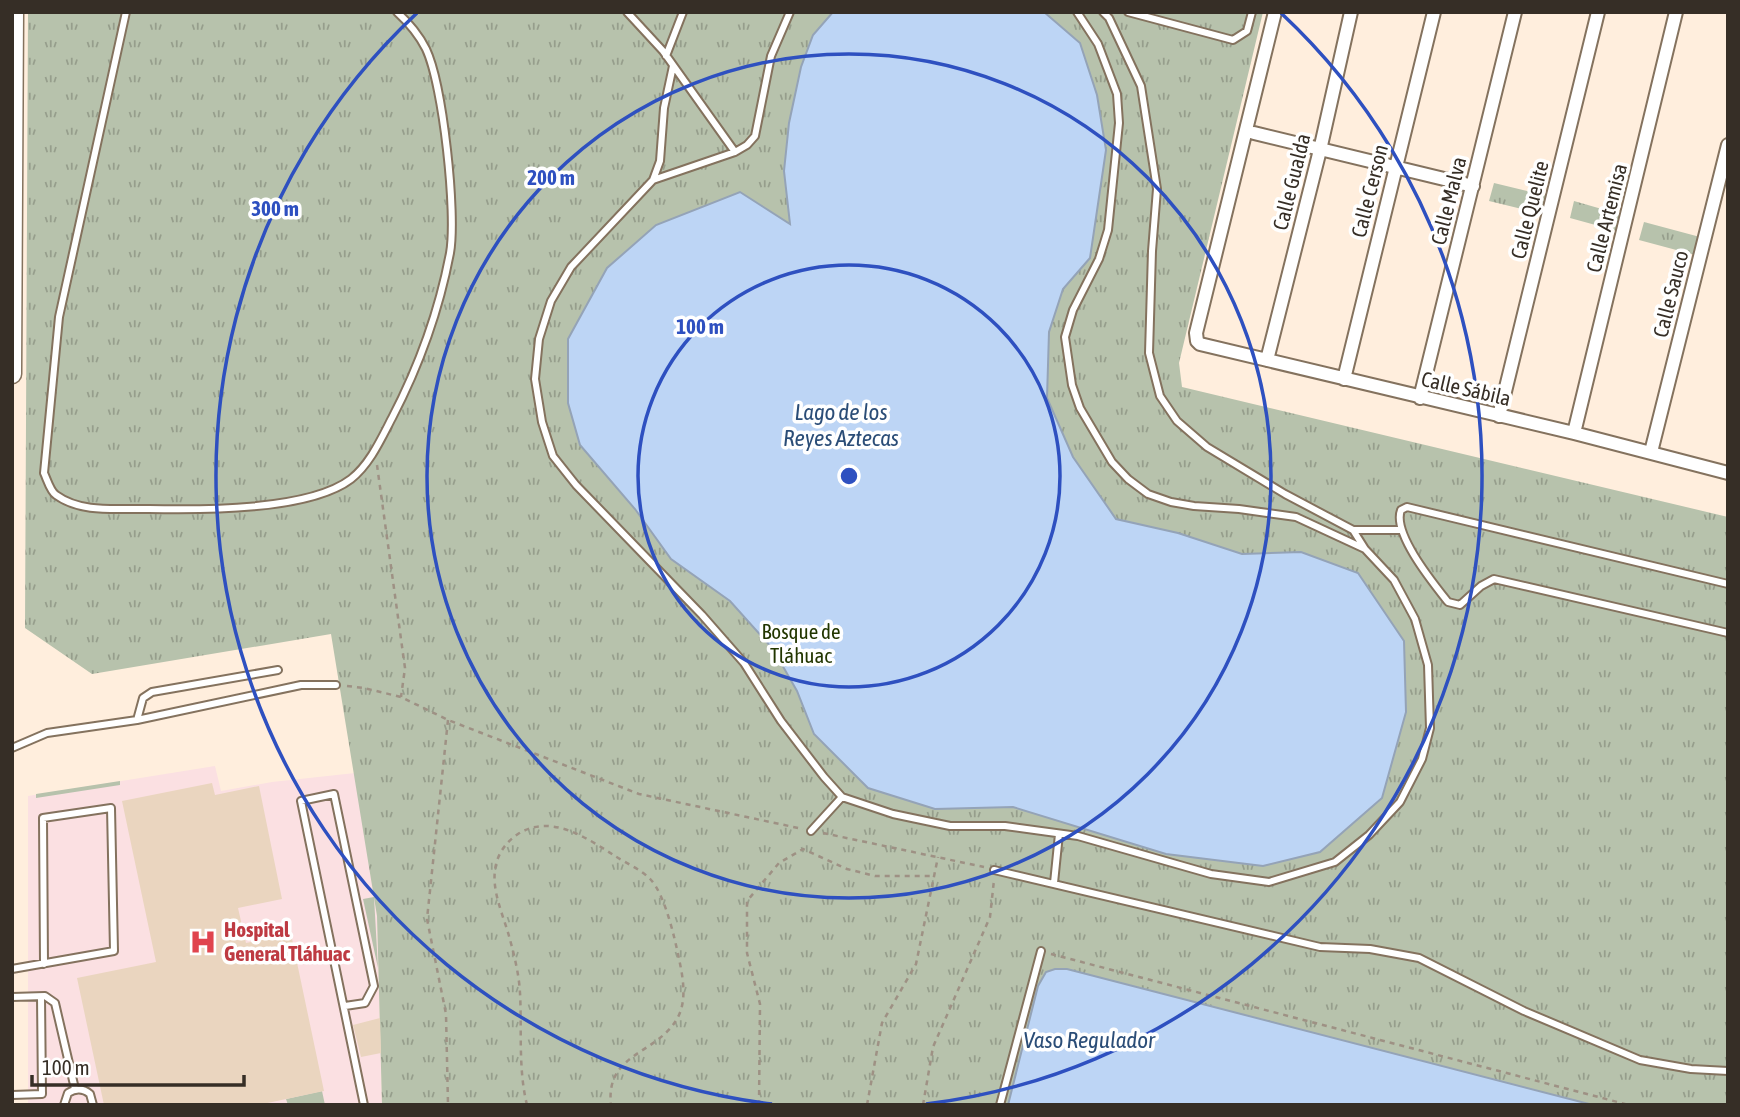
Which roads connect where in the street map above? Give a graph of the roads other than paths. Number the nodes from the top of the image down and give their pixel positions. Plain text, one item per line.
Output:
1 (15, 12) edge
2 (126, 12) edge
3 (397, 12) edge
4 (627, 12) edge
5 (683, 12) edge
6 (790, 12) edge
7 (1077, 12) edge
8 (1103, 12) edge
9 (1128, 12) edge
10 (1252, 12) edge
11 (1275, 12) edge
12 (1351, 12) edge
13 (1434, 12) edge
14 (1515, 12) edge
15 (1598, 12) edge
16 (1676, 12) edge
17 (666, 55) junction
18 (673, 66) junction
19 (1254, 133) dead end
20 (1728, 145) edge
21 (1320, 150) junction
22 (734, 152) junction
23 (1395, 167) junction
24 (653, 180) junction
25 (1473, 186) junction
26 (1267, 360) junction
27 (12, 374) edge
28 (1343, 379) junction
29 (1420, 398) junction
30 (1499, 416) junction
31 (1574, 433) junction
32 (1651, 452) junction
33 (1728, 473) edge
34 (1353, 530) junction
35 (1400, 530) junction
36 (1365, 549) junction
37 (1728, 584) edge
38 (1728, 632) edge
39 (278, 670) dead end
40 (337, 685) road end
41 (137, 720) junction
42 (12, 748) edge
43 (842, 797) junction
44 (811, 831) road end
45 (1059, 834) junction
46 (995, 870) road end
47 (1054, 883) junction
48 (1041, 951) road end
49 (44, 964) junction
50 (12, 969) edge
51 (12, 997) edge
52 (41, 997) junction
53 (345, 1006) junction
54 (1728, 1071) edge
55 (75, 1089) junction
56 (12, 1095) edge
57 (64, 1105) edge
58 (93, 1105) edge
59 (364, 1105) edge
60 (1000, 1105) edge

1 - 27 main road
2 - 3 lane
4 - 17 lane
5 - 17 lane
6 - 22 lane
7 - 36 lane
8 - 34 lane
9 - 10 lane
11 - 26 street, Calle Sábila
12 - 21 street, Calle Gualda
13 - 23 street, Calle Cerson
14 - 25 street, Calle Malva
15 - 30 street, Calle Quelite
16 - 31 street, Calle Artemisa
17 - 18 lane
18 - 22 lane
18 - 24 lane
19 - 21 street
20 - 32 street, Calle Sauco
21 - 23 street
21 - 26 street, Calle Gualda
22 - 24 lane
23 - 25 street
23 - 28 street, Calle Cerson
24 - 43 lane
25 - 29 street, Calle Malva
26 - 28 street, Calle Sábila
28 - 29 street, Calle Sábila
29 - 30 street, Calle Sábila
30 - 31 street, Calle Sábila
31 - 32 street, Calle Sábila
32 - 33 street, Calle Sábila
34 - 35 lane
34 - 36 lane
35 - 37 lane
35 - 38 lane
36 - 45 lane
39 - 41 lane
40 - 41 lane
41 - 42 lane
43 - 44 lane
43 - 45 lane
45 - 47 lane
46 - 47 lane
47 - 54 lane
48 - 60 lane
49 - 49 lane
49 - 50 lane
51 - 52 lane
52 - 55 lane
52 - 56 lane
53 - 53 lane
53 - 59 lane
55 - 57 lane
55 - 58 lane

